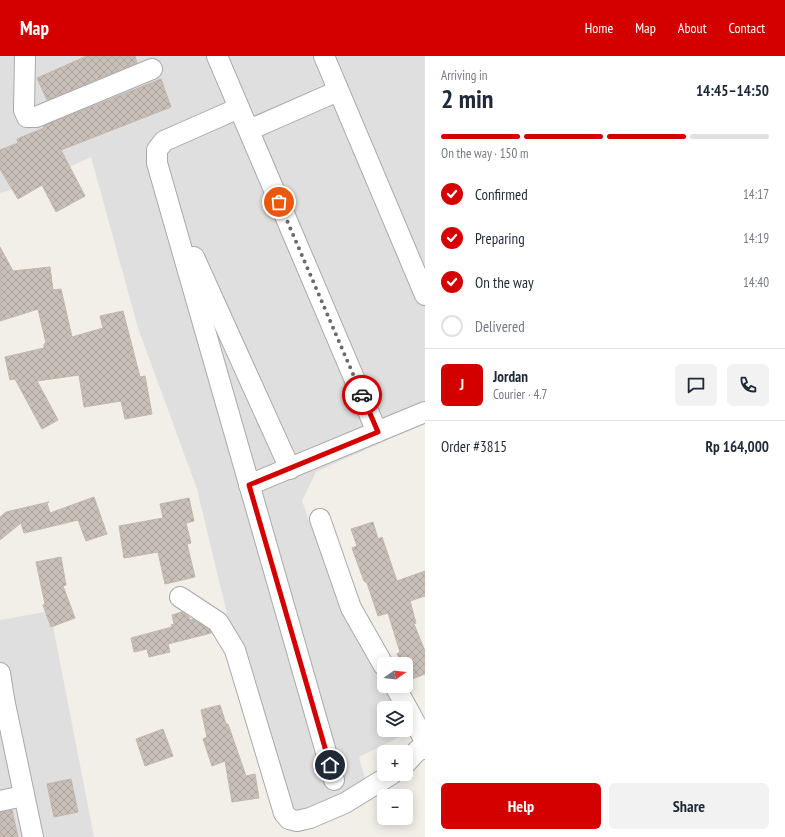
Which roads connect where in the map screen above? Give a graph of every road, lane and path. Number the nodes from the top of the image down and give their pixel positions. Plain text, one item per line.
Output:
1 (25, 56) edge
2 (217, 56) edge
3 (324, 56) edge
4 (152, 69) dead end
5 (338, 91) junction
6 (240, 108) junction
7 (249, 130) junction
8 (165, 193) junction
9 (425, 295) edge
10 (425, 412) edge
11 (378, 432) junction
12 (290, 469) junction
13 (249, 485) junction
14 (320, 519) dead end
15 (180, 597) dead end
16 (379, 657) edge
17 (0, 674) edge
18 (399, 693) edge
19 (2, 700) edge
20 (425, 740) edge
21 (425, 749) edge
22 (413, 755) edge
23 (334, 780) dead end
24 (381, 781) edge
25 (23, 796) junction
26 (0, 801) edge
27 (33, 837) edge

1 - 4 street
2 - 6 street
3 - 5 street
5 - 7 street
5 - 9 street
6 - 7 street
6 - 8 street
7 - 11 street
8 - 12 street
8 - 13 street
10 - 11 street
11 - 12 street
12 - 13 street
13 - 23 street
14 - 16 street
15 - 24 street
17 - 19 street
18 - 20 street
19 - 25 street
21 - 22 street
25 - 26 street
25 - 27 street

